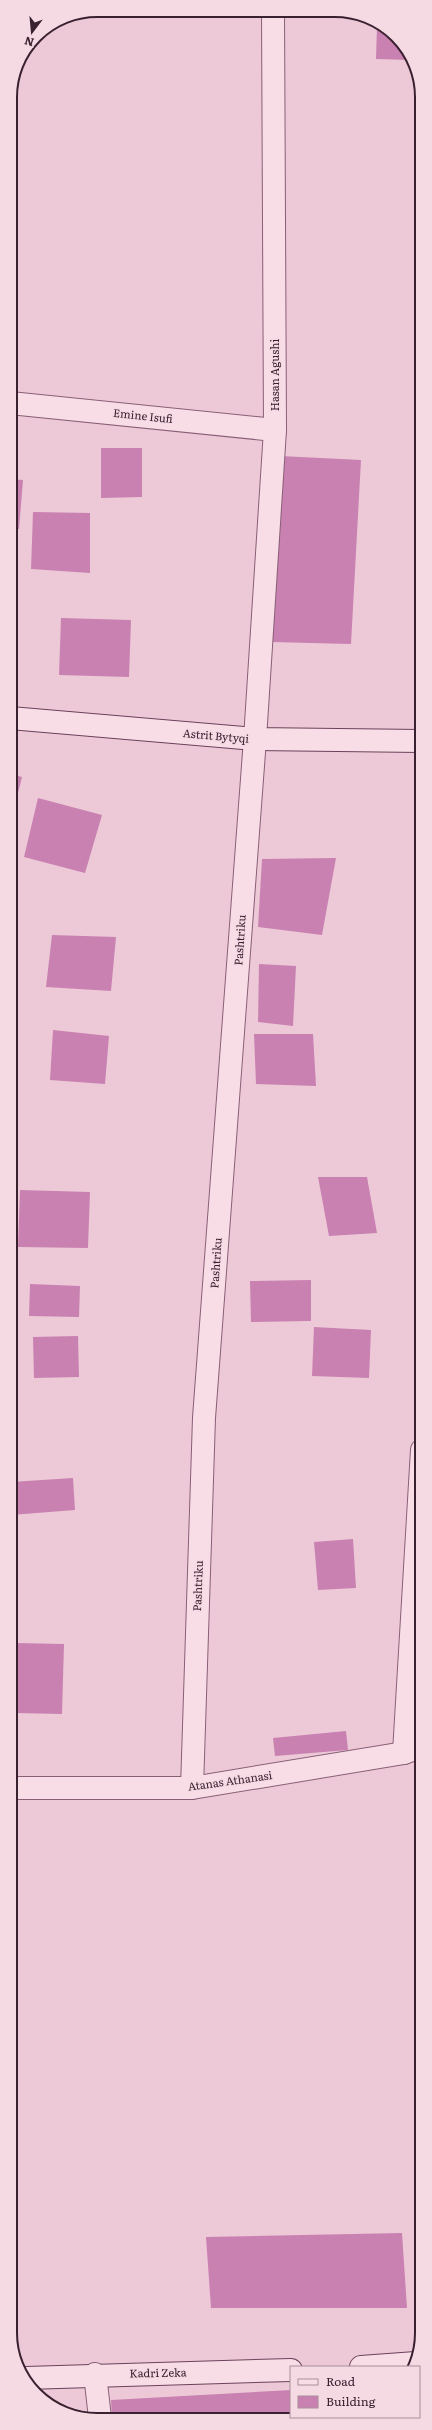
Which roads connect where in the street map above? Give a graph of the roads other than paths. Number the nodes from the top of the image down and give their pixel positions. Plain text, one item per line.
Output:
1 (273, 17) edge
2 (17, 404) edge
3 (275, 430) junction
4 (17, 719) edge
5 (255, 739) junction
6 (415, 742) edge
7 (415, 1683) edge
8 (413, 1750) edge
9 (17, 1788) edge
10 (192, 1788) junction
11 (409, 2363) edge
12 (375, 2366) edge
13 (290, 2370) edge
14 (95, 2374) junction
15 (30, 2378) edge
16 (99, 2413) edge

1 - 3 street, Hasan Agushi
2 - 3 street, Emine Isufi
3 - 5 street, Hasan Agushi
4 - 5 street, Astrit Bytyqi
5 - 6 street, Astrit Bytyqi
5 - 10 street, Pashtriku
7 - 8 street
8 - 10 street, Atanas Athanasi
9 - 10 street, Atanas Athanasi
11 - 12 street
13 - 14 street, Kadri Zeka
14 - 15 street, Kadri Zeka
14 - 16 street

